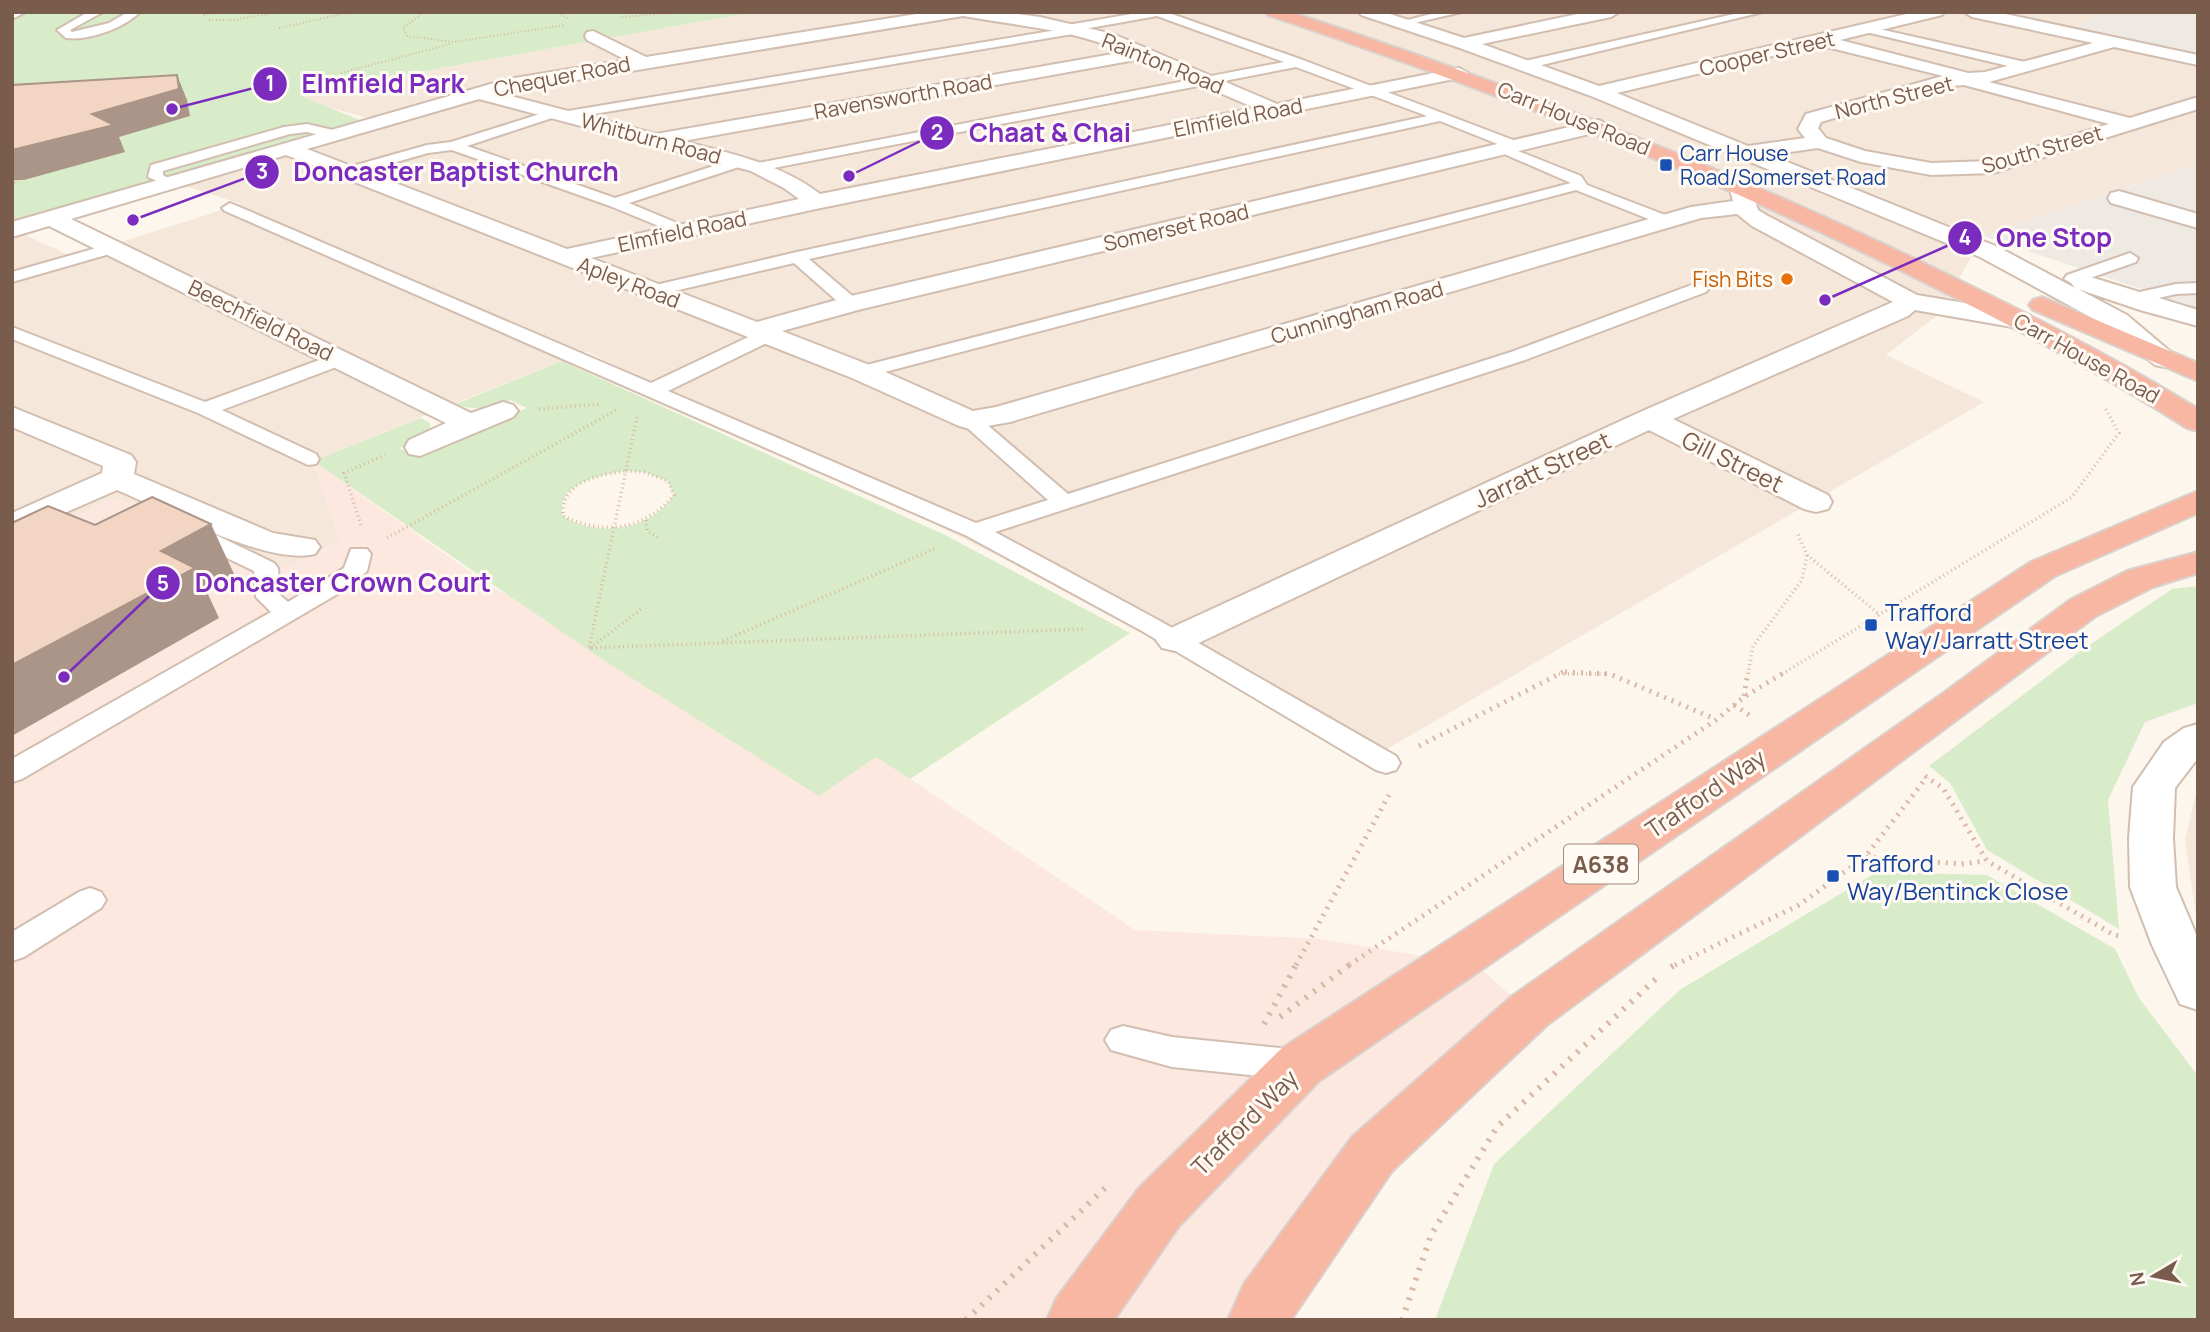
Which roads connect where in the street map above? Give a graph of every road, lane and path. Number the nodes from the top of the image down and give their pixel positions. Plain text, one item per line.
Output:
1 (18, 12) edge
2 (98, 12) edge
3 (135, 12) edge
4 (219, 12) edge
5 (281, 12) edge
6 (351, 12) edge
7 (424, 12) edge
8 (681, 12) edge
9 (963, 12) edge
10 (1274, 12) edge
11 (1310, 12) edge
12 (1367, 12) edge
13 (1457, 12) edge
14 (1611, 12) edge
15 (1758, 12) edge
16 (1936, 12) edge
17 (1972, 12) edge
18 (663, 13) edge
19 (1158, 13) edge
20 (12, 14) edge
21 (204, 15) dead end
22 (622, 17) dead end
23 (209, 20) dead end
24 (577, 23) dead end
25 (1401, 23) junction
26 (279, 28) dead end
27 (1074, 29) junction
28 (1866, 29) junction
29 (593, 36) dead end
30 (1822, 41) junction
31 (454, 43) junction
32 (1463, 43) junction
33 (2110, 43) junction
34 (1145, 53) junction
35 (2198, 60) edge
36 (641, 61) junction
37 (1298, 63) junction
38 (1525, 65) junction
39 (2025, 66) junction
40 (341, 73) dead end
41 (1460, 73) junction
42 (1963, 80) junction
43 (1209, 81) junction
44 (1371, 90) junction
45 (1598, 92) junction
46 (478, 94) junction
47 (2198, 103) edge
48 (1275, 110) junction
49 (560, 114) junction
50 (1441, 117) junction
51 (2130, 124) junction
52 (1599, 126) junction
53 (332, 134) junction
54 (660, 139) junction
55 (1819, 142) junction
56 (453, 146) junction
57 (286, 148) junction
58 (1509, 148) junction
59 (1748, 152) junction
60 (749, 164) junction
61 (347, 172) junction
62 (18, 180) edge
63 (168, 182) junction
64 (1579, 185) junction
65 (12, 186) edge
66 (1743, 195) junction
67 (2119, 198) dead end
68 (817, 202) junction
69 (615, 203) junction
70 (230, 208) dead end
71 (51, 218) junction
72 (1667, 221) junction
73 (12, 230) edge
74 (683, 231) junction
75 (2194, 234) edge
76 (1915, 244) dead end
77 (114, 248) junction
78 (1989, 252) junction
79 (564, 257) junction
80 (797, 257) junction
81 (2130, 258) dead end
82 (12, 277) edge
83 (2073, 279) junction
84 (1700, 288) dead end
85 (2198, 288) edge
86 (653, 291) junction
87 (2132, 299) junction
88 (1910, 301) junction
89 (851, 304) junction
90 (2021, 308) junction
91 (2186, 315) edge
92 (2112, 318) junction
93 (12, 332) edge
94 (760, 333) junction
95 (340, 359) junction
96 (2165, 359) junction
97 (862, 372) junction
98 (2198, 373) edge
99 (642, 396) junction
100 (2104, 404) dead end
101 (205, 409) junction
102 (503, 411) joint
103 (12, 416) edge
104 (970, 419) junction
105 (1649, 419) junction
106 (2198, 422) edge
107 (469, 424) junction
108 (420, 447) joint
109 (308, 459) dead end
110 (626, 471) junction
111 (117, 478) junction
112 (2198, 501) edge
113 (1816, 502) joint
114 (1065, 503) junction
115 (646, 520) junction
116 (12, 526) edge
117 (614, 529) junction
118 (164, 531) edge
119 (975, 531) junction
120 (658, 537) dead end
121 (303, 547) dead end
122 (359, 554) junction
123 (1807, 555) junction
124 (2198, 562) edge
125 (644, 607) dead end
126 (287, 613) junction
127 (1880, 615) junction
128 (1163, 633) junction
129 (719, 643) junction
130 (589, 648) junction
131 (1744, 697) junction
132 (1734, 705) junction
133 (1716, 720) junction
134 (2198, 737) edge
135 (1786, 739) junction
136 (1889, 752) junction
137 (1386, 763) junction
138 (12, 772) edge
139 (1927, 777) junction
140 (1865, 857) junction
141 (1987, 861) junction
142 (90, 900) dead end
143 (2176, 945) junction
144 (12, 948) edge
145 (2198, 990) edge
146 (1123, 1040) dead end
147 (1300, 1065) junction
148 (1107, 1186) dead end
149 (965, 1320) edge
150 (1078, 1320) edge
151 (1259, 1320) edge
152 (1402, 1320) edge

1 - 20 street
2 - 3 lane
4 - 21 path
5 - 23 path
6 - 26 path
7 - 31 path
8 - 18 path
9 - 27 street, Rainton Road
9 - 36 street, Chequer Road
10 - 41 highway, Carr House Road
11 - 76 highway, Carr House Road
12 - 25 street
13 - 25 lane
14 - 32 street
15 - 38 lane
16 - 28 street, Cooper Street
17 - 33 street
18 - 22 path
19 - 27 lane
19 - 37 lane
24 - 31 path
25 - 32 street
27 - 34 street, Rainton Road
27 - 49 lane
28 - 30 street, Cooper Street
28 - 39 lane, North Street
29 - 36 street
30 - 42 street, North Street
30 - 45 street, Cooper Street
31 - 40 path
32 - 38 street
33 - 35 street
33 - 39 street, North Street
34 - 43 street, Rainton Road
34 - 54 street, Ravensworth Road
36 - 46 street, Chequer Road
37 - 43 lane
37 - 44 lane
38 - 45 street
39 - 42 street, North Street
41 - 44 street, Elmfield Road
41 - 52 highway, Carr House Road
42 - 51 street, South Street
42 - 55 street, North Street
43 - 48 street, Rainton Road
43 - 60 lane
44 - 48 street, Elmfield Road
44 - 50 lane
45 - 59 street
46 - 49 street, Whitburn Road
46 - 53 street, Chequer Road
47 - 51 street, South Street
48 - 68 street, Elmfield Road
49 - 54 street, Whitburn Road
49 - 56 lane
50 - 58 lane
50 - 80 lane
51 - 55 street, South Street
52 - 58 street, Somerset Road
52 - 66 highway, Carr House Road
53 - 57 street, Chequer Road
53 - 63 lane
54 - 60 street, Whitburn Road
55 - 59 street, South Street
56 - 61 lane
56 - 69 lane
57 - 61 street, Apley Road
57 - 63 street, Chequer Road
58 - 64 lane
58 - 89 street, Somerset Road
59 - 78 street
60 - 68 street, Whitburn Road
60 - 69 lane
61 - 79 street, Apley Road
62 - 65 path
63 - 71 street, Chequer Road
64 - 72 lane
64 - 97 lane
66 - 72 street, Cunningham Road
66 - 88 street
66 - 90 highway, Carr House Road
67 - 75 street
68 - 74 street, Elmfield Road
69 - 74 lane
70 - 99 lane
71 - 73 street, Chequer Road
71 - 77 street, Beechfield Road
72 - 104 street, Cunningham Road
74 - 79 street, Elmfield Road
77 - 82 lane
77 - 95 street, Beechfield Road
78 - 83 street
78 - 92 street
79 - 86 street, Apley Road
80 - 86 lane
80 - 89 lane
81 - 83 lane
83 - 87 street
84 - 114 lane
85 - 87 lane
86 - 94 street, Apley Road
87 - 91 street
88 - 90 street
88 - 105 street, Jarratt Street
89 - 94 street, Somerset Road
90 - 96 highway, Carr House Road
90 - 106 highway, Carr House Road
91 - 92 street
92 - 96 street
93 - 101 lane
94 - 97 street, Apley Road
94 - 99 lane
95 - 101 lane
95 - 107 street, Beechfield Road
96 - 98 highway, Carr House Road
97 - 104 street, Apley Road
99 - 102 path
99 - 110 path
99 - 119 lane
99 - 122 path
100 - 127 path
101 - 109 lane
102 - 107 street
103 - 111 street
104 - 114 lane
105 - 113 street, Gill Street
105 - 128 street, Jarratt Street
107 - 108 street
108 - 122 path
110 - 115 path
110 - 117 path
110 - 117 path
111 - 116 street
111 - 121 street
112 - 135 highway, Trafford Way / A638
113 - 123 path
114 - 119 lane
115 - 117 path
115 - 120 path
117 - 130 path
118 - 126 lane
119 - 128 lane
119 - 129 path
122 - 126 lane
123 - 127 path
123 - 131 path
124 - 136 highway
125 - 130 path
126 - 138 lane
127 - 131 path
128 - 129 path
128 - 137 lane
129 - 130 path
131 - 132 path
132 - 133 path
132 - 135 path
133 - 137 path
133 - 137 path
134 - 143 street
135 - 147 highway, Trafford Way / A638
136 - 139 path
136 - 151 highway
139 - 140 path
139 - 141 path
140 - 141 path
140 - 152 path
141 - 143 path
142 - 144 lane
143 - 145 street
146 - 147 lane
147 - 150 highway, Trafford Way / A638
148 - 149 path

